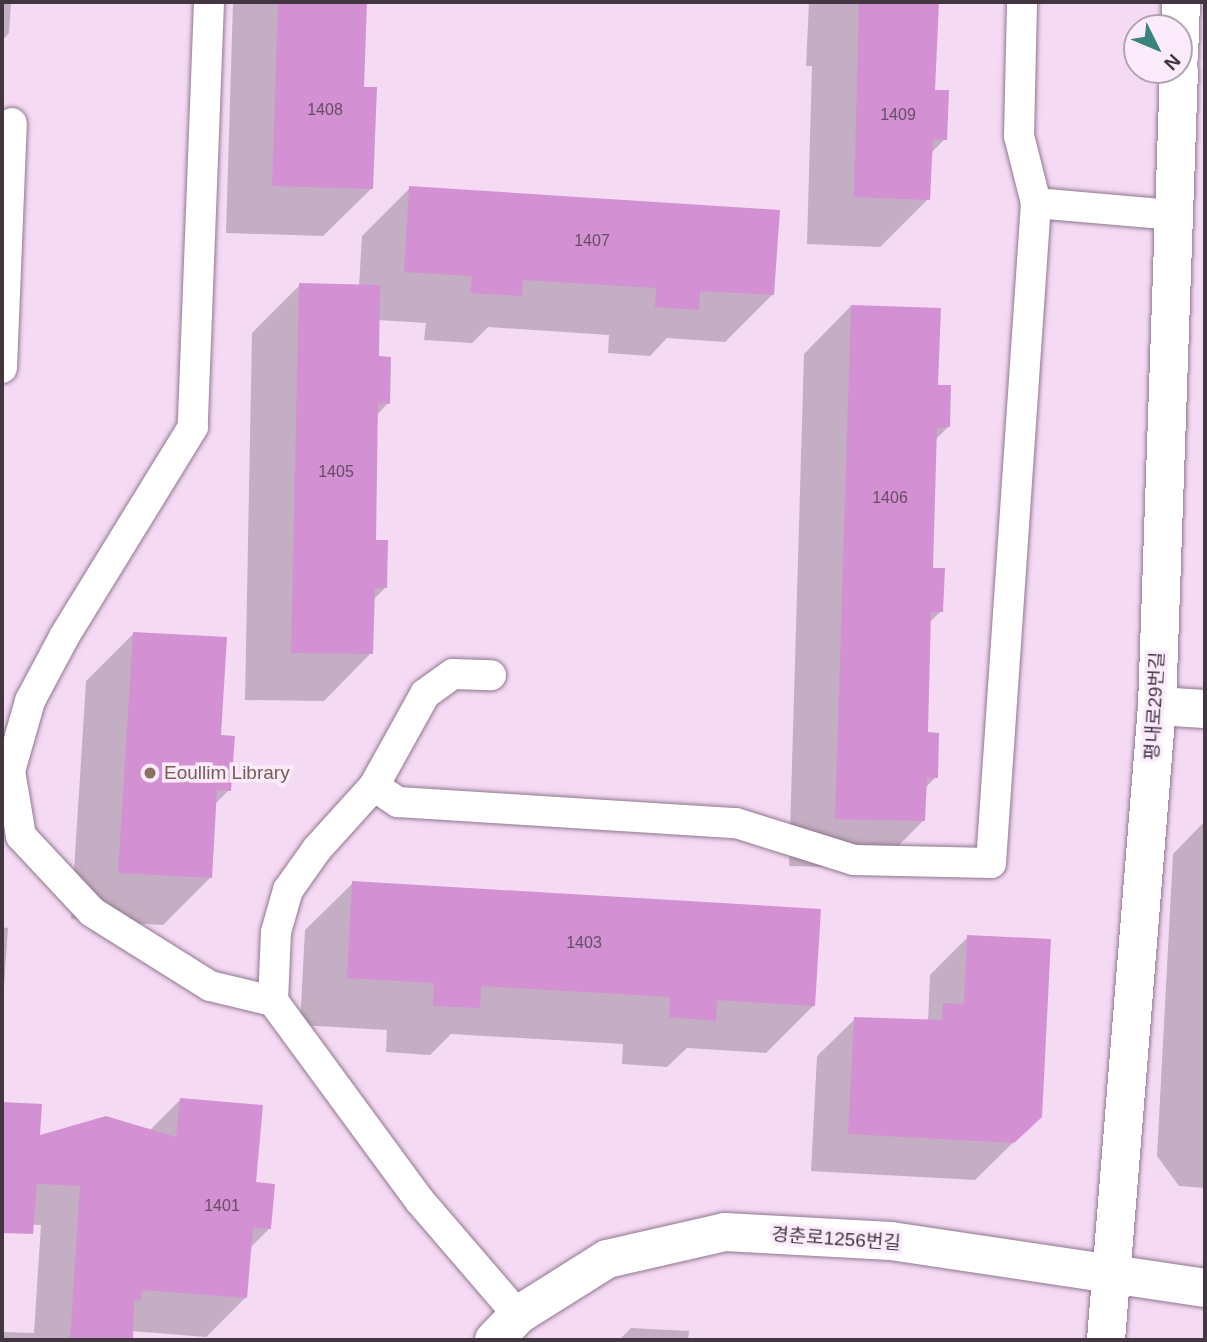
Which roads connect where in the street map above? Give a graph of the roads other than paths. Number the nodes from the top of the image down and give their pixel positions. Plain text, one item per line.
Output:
1 (209, 2) edge
2 (1023, 2) edge
3 (1179, 84) edge
4 (12, 123) dead end
5 (1036, 203) junction
6 (1174, 215) junction
7 (2, 368) edge
8 (491, 675) dead end
9 (1157, 706) junction
10 (1205, 709) edge
11 (374, 786) junction
12 (273, 1001) junction
13 (1109, 1275) junction
14 (1205, 1288) edge
15 (506, 1328) edge
16 (1106, 1340) edge

1 - 12 lane
2 - 5 lane
3 - 6 street, 평내로29번길
4 - 7 lane
5 - 6 lane
5 - 11 lane
6 - 9 street, 평내로29번길
8 - 11 lane
9 - 10 street
9 - 13 street, 평내로29번길
11 - 12 lane
12 - 15 lane
13 - 14 street, 경춘로1256번길
13 - 15 street, 경춘로1256번길
13 - 16 street, 평내로29번길

